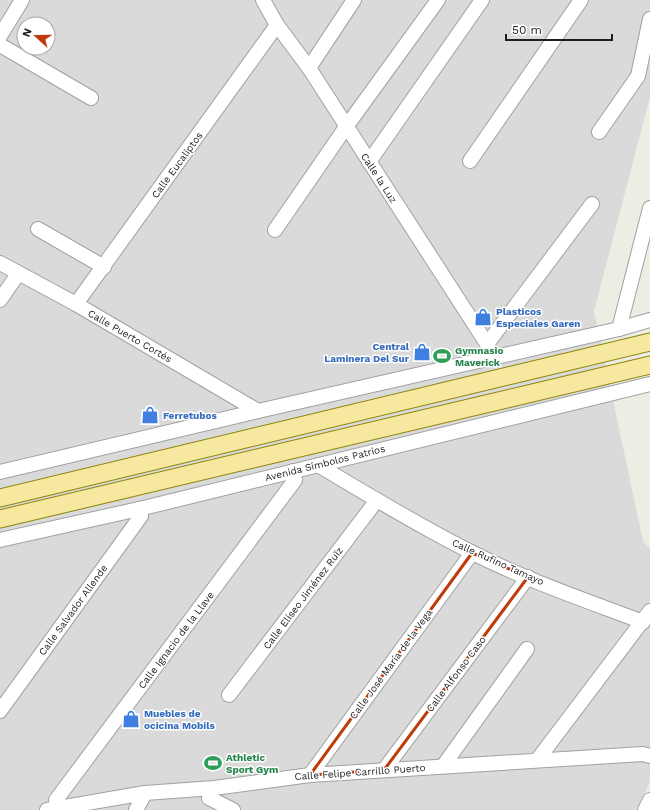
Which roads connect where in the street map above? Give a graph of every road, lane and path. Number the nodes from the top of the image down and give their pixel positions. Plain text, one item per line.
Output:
1 (22, 0) edge
2 (354, 0) edge
3 (438, 0) edge
4 (482, 0) edge
5 (582, 0) edge
6 (269, 3) edge
7 (650, 19) edge
8 (277, 25) junction
9 (0, 36) edge
10 (0, 45) edge
11 (309, 68) junction
12 (91, 98) dead end
13 (346, 127) junction
14 (598, 132) dead end
15 (470, 161) dead end
16 (369, 162) junction
17 (592, 204) dead end
18 (650, 208) edge
19 (38, 229) dead end
20 (275, 230) dead end
21 (0, 263) edge
22 (104, 267) junction
23 (18, 274) junction
24 (0, 300) edge
25 (76, 304) junction
26 (650, 320) edge
27 (619, 329) junction
28 (650, 342) edge
29 (487, 344) junction
30 (493, 358) junction
31 (650, 365) edge
32 (650, 384) edge
33 (258, 411) junction
34 (318, 465) junction
35 (293, 471) junction
36 (0, 472) edge
37 (0, 498) edge
38 (377, 500) junction
39 (139, 509) junction
40 (0, 519) edge
41 (1, 544) edge
42 (472, 553) junction
43 (528, 577) junction
44 (646, 617) edge
45 (527, 649) dead end
46 (229, 695) dead end
47 (0, 711) edge
48 (650, 756) edge
49 (538, 759) junction
50 (444, 766) junction
51 (384, 770) junction
52 (310, 775) junction
53 (145, 793) junction
54 (209, 799) edge
55 (650, 800) edge
56 (52, 809) edge
57 (136, 810) edge
58 (233, 810) edge
59 (645, 810) edge

1 - 9 street
2 - 11 street
3 - 13 street
4 - 16 street
5 - 15 street
6 - 8 street, Calle la Luz
7 - 14 street
8 - 11 street, Calle la Luz
8 - 22 street, Calle Eucaliptos
10 - 12 street
11 - 13 street, Calle la Luz
13 - 16 street, Calle la Luz
13 - 20 street
16 - 29 street, Calle la Luz
17 - 29 street
18 - 27 street
19 - 22 street
21 - 23 street, Calle Puerto Cortés
22 - 25 street, Calle Eucaliptos
23 - 24 street
23 - 25 street, Calle Puerto Cortés
25 - 33 street, Calle Puerto Cortés
26 - 27 street
27 - 30 street
28 - 37 main road
29 - 30 street, Calle la Luz
30 - 33 street
31 - 40 main road, Avenida Símbolos Patrios
32 - 34 street, Avenida Símbolos Patrios
33 - 36 street
34 - 35 street, Avenida Símbolos Patrios
34 - 38 street, Calle Rufino Tamayo
35 - 39 street, Avenida Símbolos Patrios
35 - 56 street, Calle Ignacio de la Llave
38 - 42 street, Calle Rufino Tamayo
38 - 46 street, Calle Elíseo Jiménez Ruïz
39 - 41 street, Avenida Símbolos Patrios
39 - 47 street, Calle Salvador Allende
42 - 43 street, Calle Rufino Tamayo
42 - 52 street, Calle José María de la Vega
43 - 44 street, Calle Rufino Tamayo
43 - 51 street, Calle Alfonso Caso
44 - 49 street
45 - 50 street
48 - 49 street, Calle Felipe Carrillo Puerto
49 - 50 street, Calle Felipe Carrillo Puerto
50 - 51 street, Calle Felipe Carrillo Puerto
51 - 52 street, Calle Felipe Carrillo Puerto
52 - 54 street, Calle Felipe Carrillo Puerto
53 - 54 street, Calle Felipe Carrillo Puerto
53 - 56 street, Calle Felipe Carrillo Puerto
53 - 57 street
54 - 58 street
55 - 59 street

